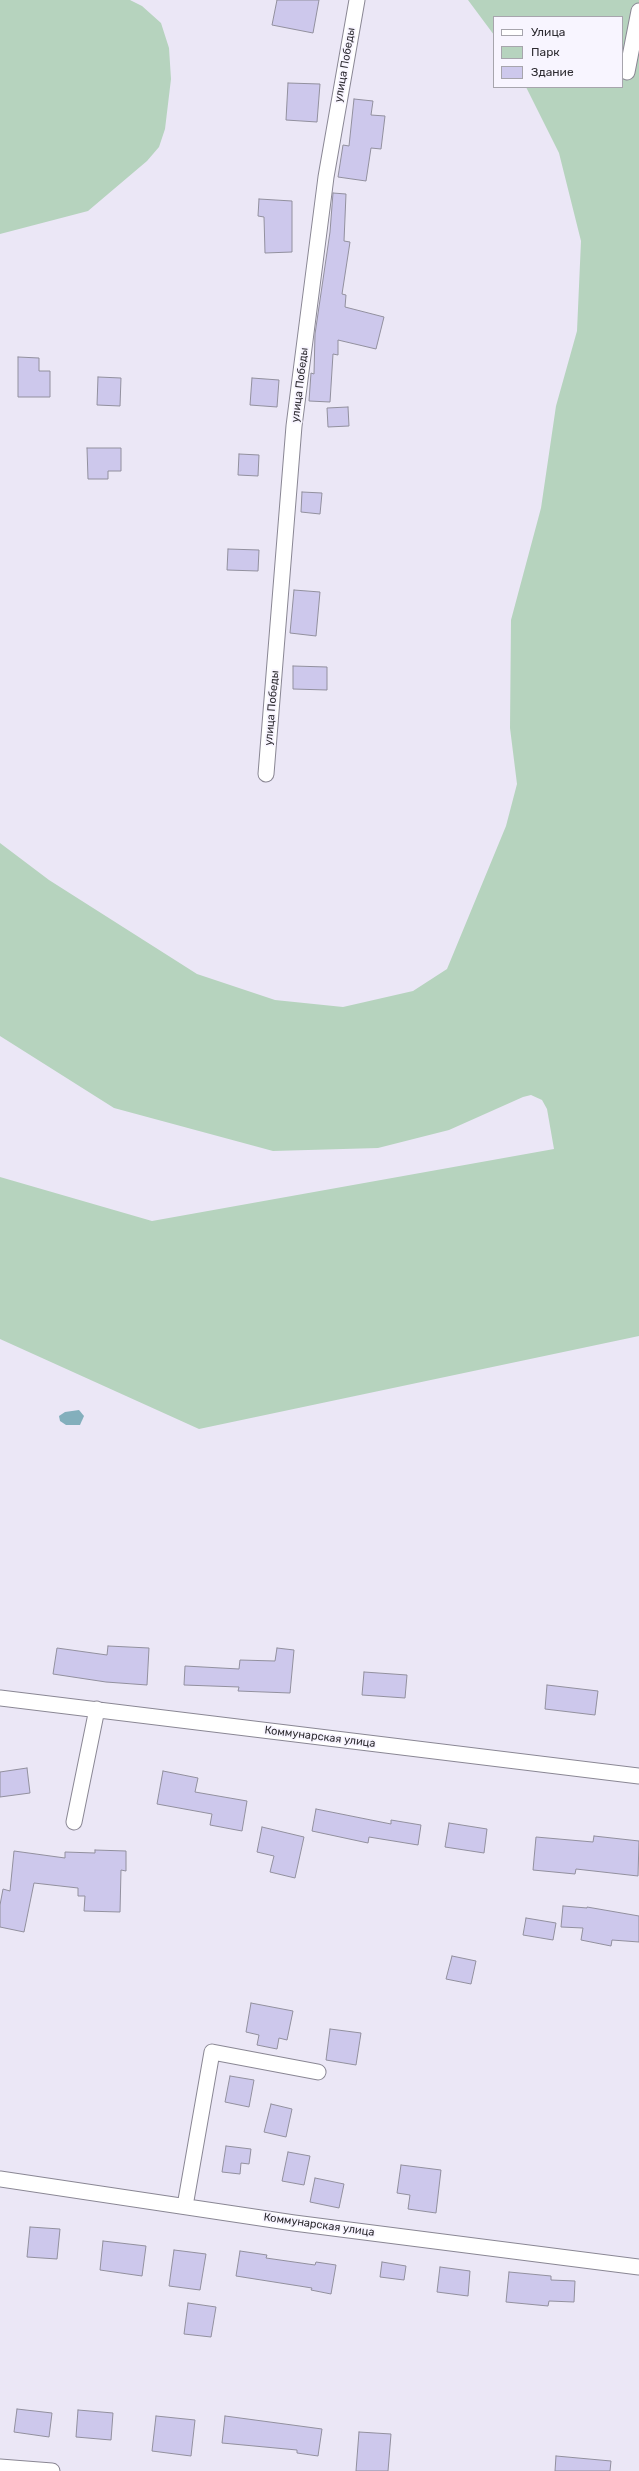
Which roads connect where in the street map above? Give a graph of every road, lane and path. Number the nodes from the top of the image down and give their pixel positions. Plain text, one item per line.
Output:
1 (357, 0) edge
2 (639, 11) edge
3 (627, 72) dead end
4 (266, 774) dead end
5 (0, 1698) edge
6 (97, 1710) junction
7 (639, 1776) edge
8 (74, 1822) dead end
9 (318, 2072) dead end
10 (0, 2179) edge
11 (185, 2206) junction
12 (639, 2267) edge
13 (0, 2467) edge
14 (52, 2471) edge

1 - 4 street, улица Победы
2 - 3 street
5 - 6 street, Коммунарская улица
6 - 7 street, Коммунарская улица
6 - 8 street
9 - 11 street
10 - 11 street, Коммунарская улица
11 - 12 street, Коммунарская улица
13 - 14 street

